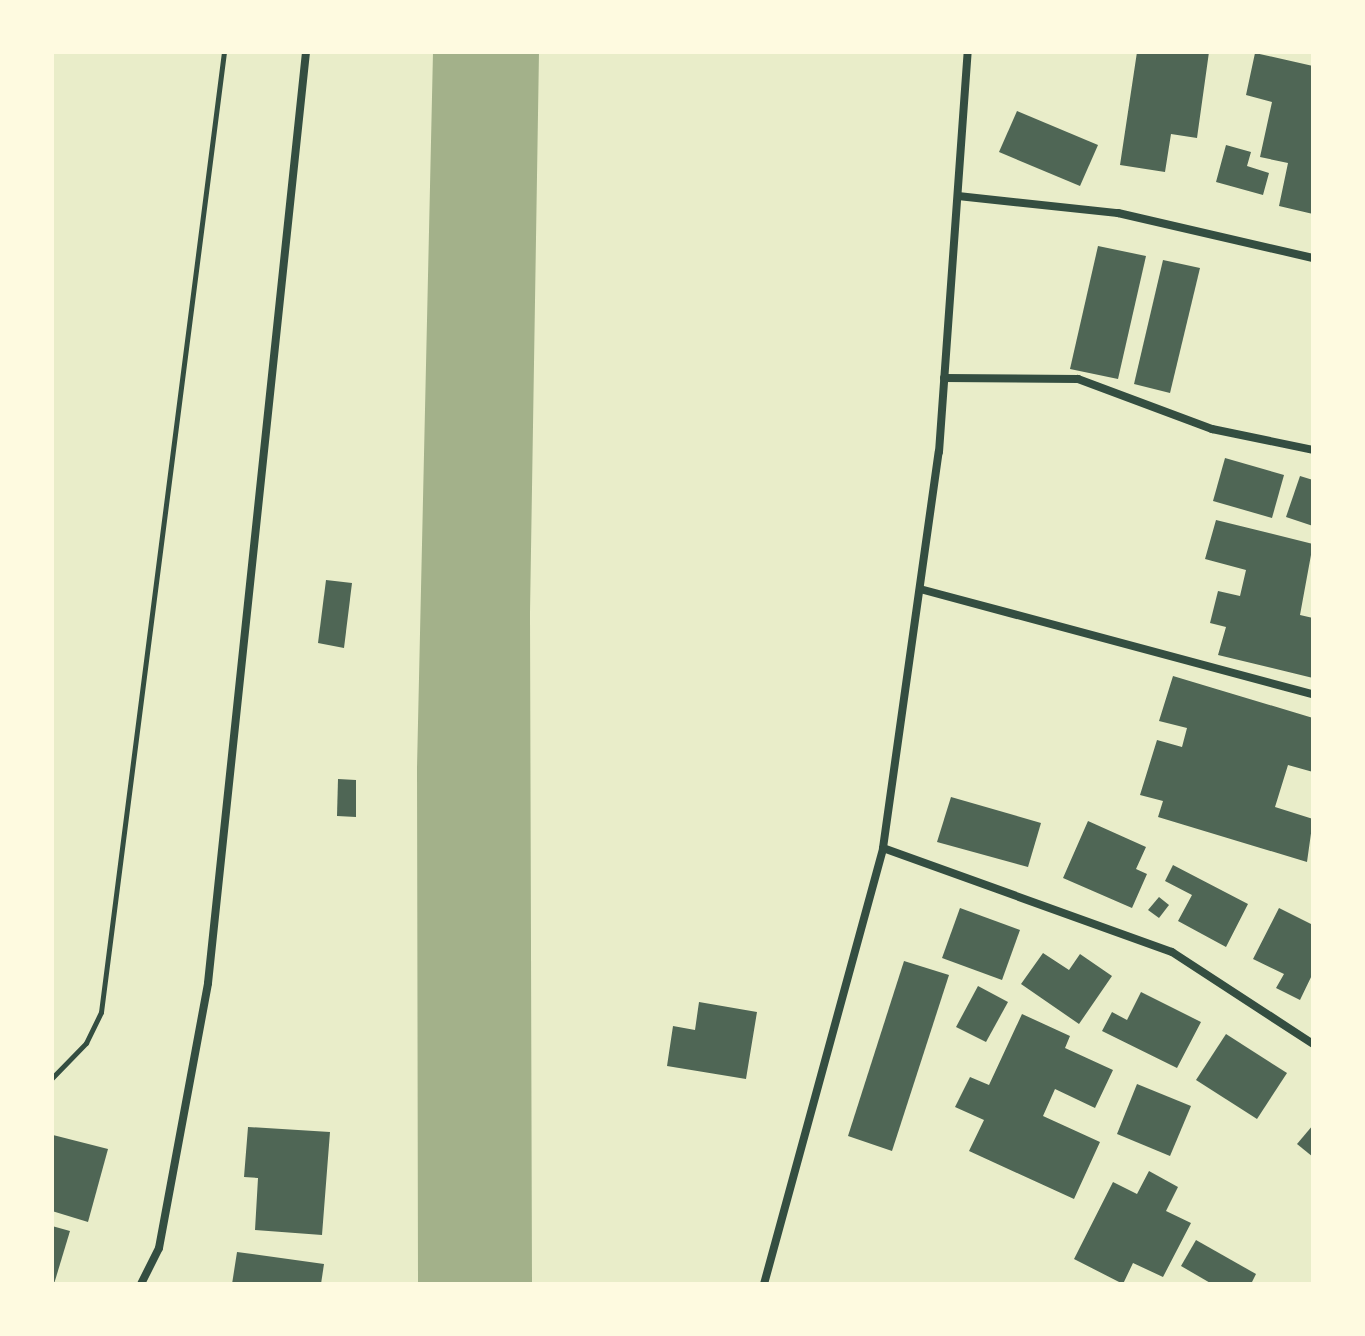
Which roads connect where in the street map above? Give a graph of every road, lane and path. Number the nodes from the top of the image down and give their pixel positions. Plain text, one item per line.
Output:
1 (224, 52) edge
2 (306, 52) edge
3 (968, 52) edge
4 (958, 196) junction
5 (1313, 258) edge
6 (944, 378) junction
7 (1313, 450) edge
8 (920, 589) junction
9 (1313, 694) edge
10 (883, 848) junction
11 (1313, 1044) edge
12 (52, 1078) edge
13 (141, 1284) edge
14 (764, 1284) edge

1 - 12 path
2 - 13 street
3 - 4 street
4 - 5 street
4 - 6 street
6 - 7 street
6 - 8 street
8 - 9 street
8 - 10 street
10 - 11 street
10 - 14 street

